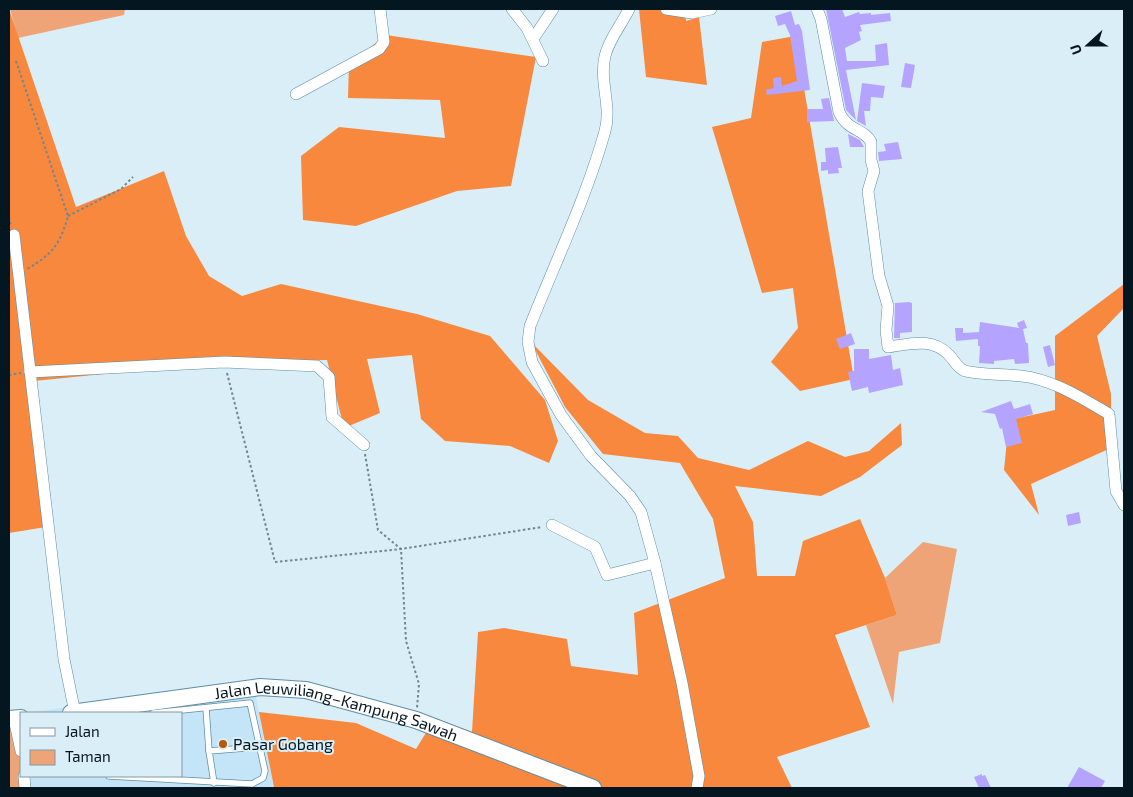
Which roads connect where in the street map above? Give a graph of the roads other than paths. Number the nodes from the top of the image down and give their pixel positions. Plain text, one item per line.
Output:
1 (380, 9) edge
2 (512, 9) edge
3 (553, 9) edge
4 (629, 9) edge
5 (666, 9) edge
6 (711, 9) edge
7 (817, 9) edge
8 (533, 39) junction
9 (543, 61) dead end
10 (296, 94) dead end
11 (14, 235) dead end
12 (30, 372) junction
13 (364, 445) road end
14 (1124, 505) edge
15 (552, 526) road end
16 (655, 563) junction
17 (206, 708) junction
18 (75, 712) edge
19 (94, 712) edge
20 (164, 712) edge
21 (15, 718) edge
22 (20, 740) edge
23 (260, 746) junction
24 (209, 751) junction
25 (124, 777) edge
26 (214, 783) junction
27 (593, 788) edge
28 (697, 788) edge

1 - 10 street
2 - 8 street
3 - 8 street
4 - 16 street
5 - 6 street
7 - 14 street
8 - 9 street
11 - 12 street
12 - 13 street
12 - 18 street
15 - 16 street
16 - 28 street
17 - 20 lane
17 - 23 lane
17 - 24 lane
19 - 27 main road, Jalan Leuwiliang–Kampung Sawah
21 - 22 street
23 - 24 lane
23 - 26 lane
24 - 26 lane
25 - 26 lane

